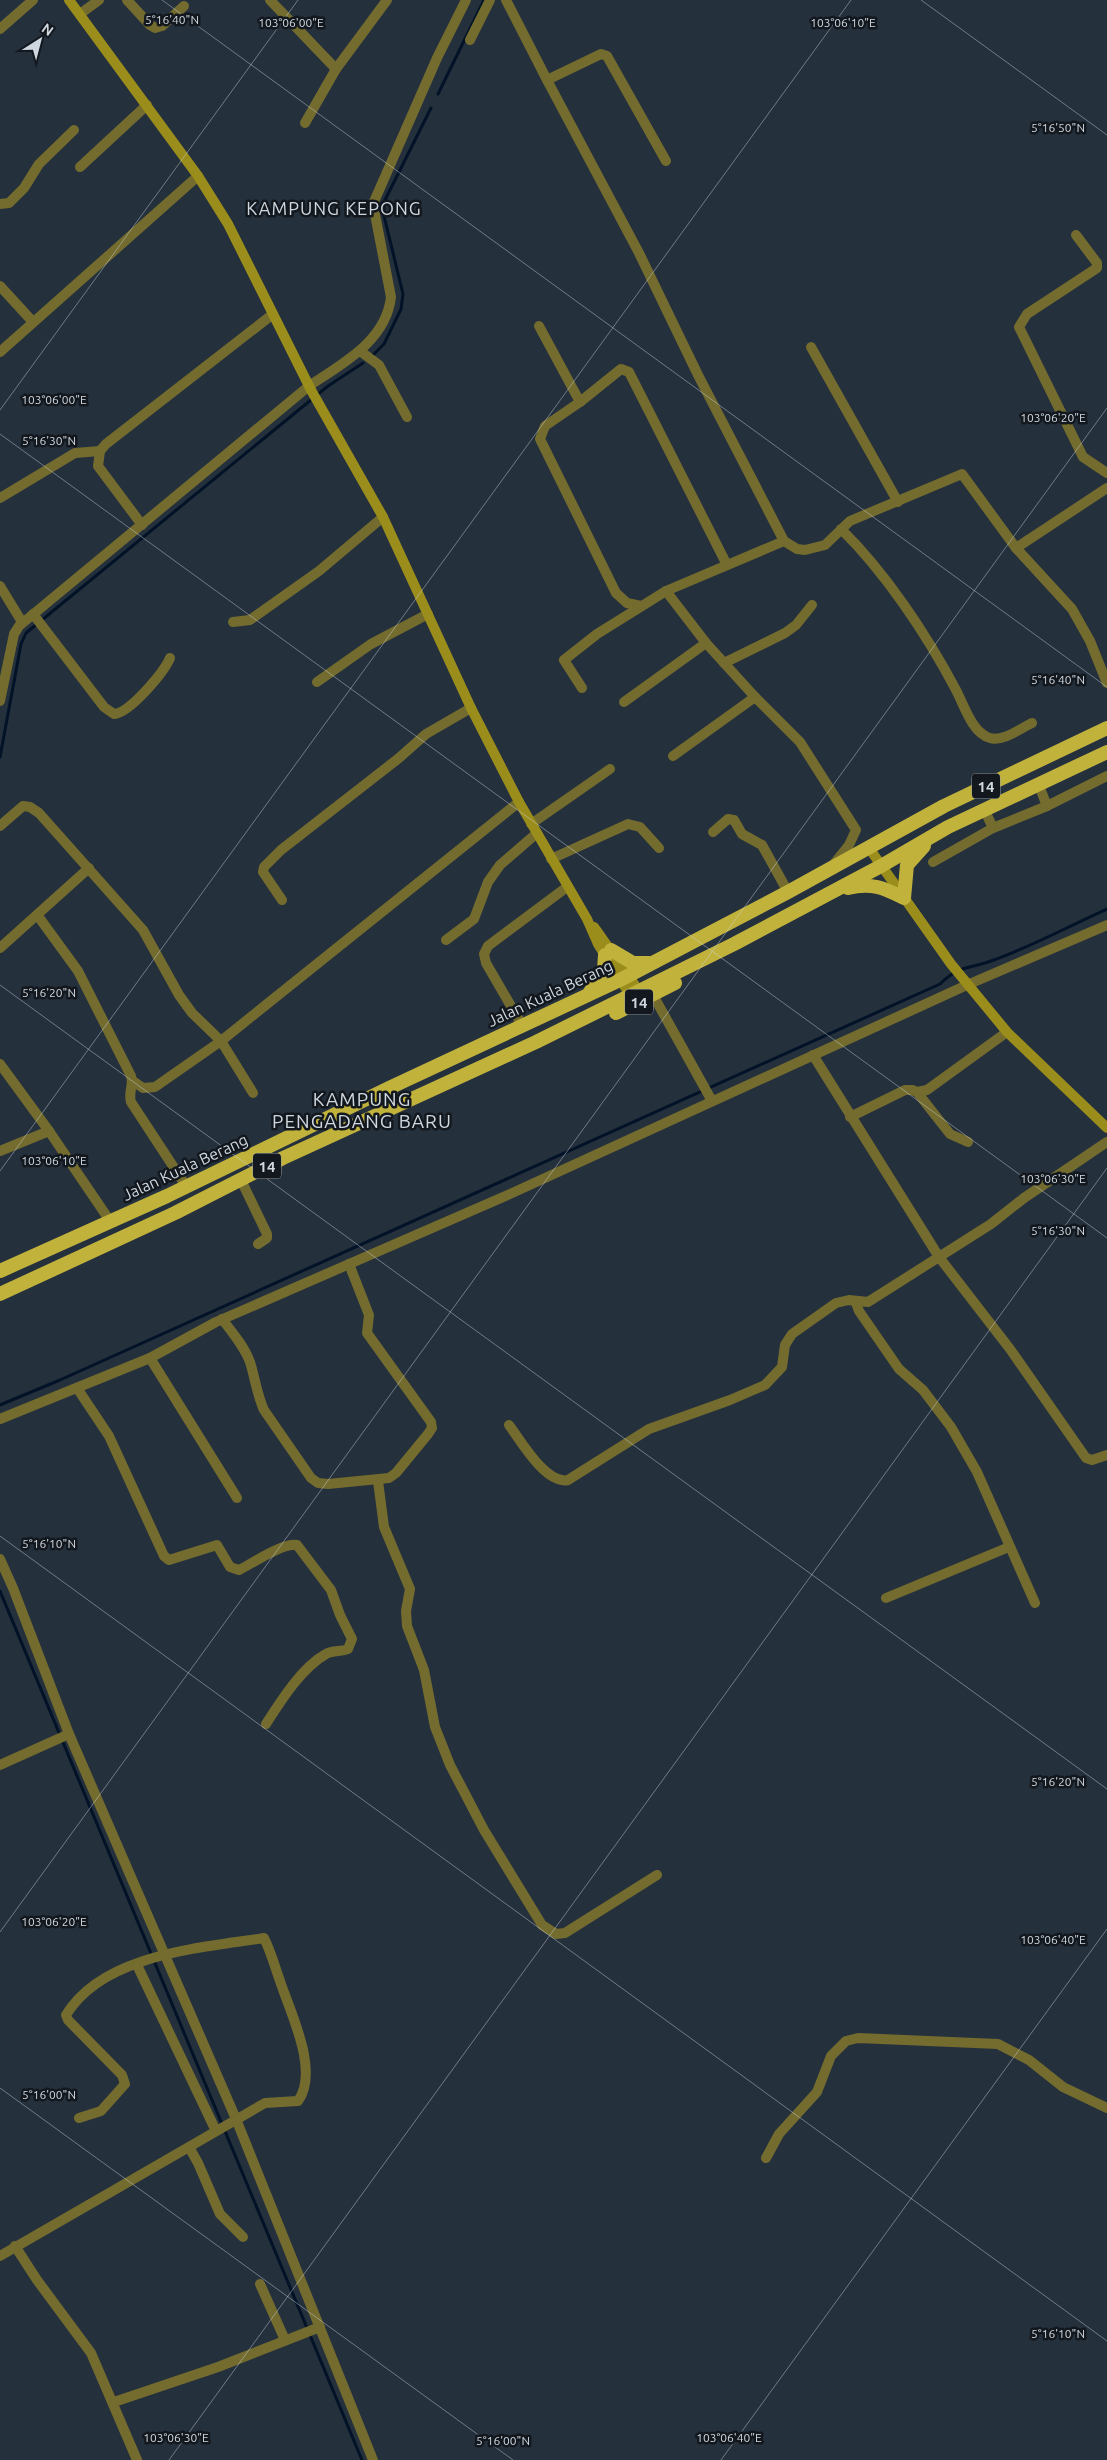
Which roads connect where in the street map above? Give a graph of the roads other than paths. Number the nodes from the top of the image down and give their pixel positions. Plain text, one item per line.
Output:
1 (33, 0) edge
2 (69, 0) edge
3 (99, 0) edge
4 (127, 0) edge
5 (270, 0) edge
6 (387, 0) edge
7 (466, 0) edge
8 (490, 0) edge
9 (506, 0) edge
10 (184, 6) dead end
11 (80, 14) junction
12 (0, 29) edge
13 (470, 40) dead end
14 (336, 69) junction
15 (547, 80) junction
16 (147, 105) junction
17 (306, 123) dead end
18 (74, 130) dead end
19 (666, 161) dead end
20 (80, 167) dead end
21 (198, 176) junction
22 (0, 204) edge
23 (1076, 235) dead end
24 (0, 286) edge
25 (273, 314) junction
26 (33, 322) junction
27 (538, 326) dead end
28 (811, 347) dead end
29 (360, 351) junction
30 (0, 352) edge
31 (310, 388) junction
32 (580, 402) junction
33 (407, 417) dead end
34 (100, 451) junction
35 (1107, 473) edge
36 (1107, 488) edge
37 (0, 498) edge
38 (898, 502) junction
39 (383, 517) junction
40 (142, 525) junction
41 (841, 529) junction
42 (784, 541) junction
43 (1016, 548) junction
44 (727, 565) junction
45 (0, 586) edge
46 (666, 591) junction
47 (812, 605) dead end
48 (641, 606) junction
49 (428, 614) junction
50 (34, 616) junction
51 (22, 622) junction
52 (233, 622) dead end
53 (706, 643) junction
54 (170, 658) dead end
55 (724, 663) junction
56 (317, 682) dead end
57 (1107, 683) edge
58 (582, 688) dead end
59 (755, 698) junction
60 (0, 701) edge
61 (624, 702) dead end
62 (471, 708) junction
63 (1032, 723) dead end
64 (1107, 728) edge
65 (1106, 755) edge
66 (673, 756) dead end
67 (610, 769) dead end
68 (1107, 776) edge
69 (1038, 783) junction
70 (519, 802) junction
71 (944, 806) junction
72 (1048, 806) junction
73 (984, 809) junction
74 (531, 824) junction
75 (0, 826) edge
76 (948, 827) junction
77 (993, 828) junction
78 (713, 832) dead end
79 (537, 833) junction
80 (659, 848) dead end
81 (869, 848) junction
82 (551, 858) junction
83 (932, 862) dead end
84 (881, 866) junction
85 (89, 868) junction
86 (829, 870) junction
87 (567, 886) junction
88 (788, 892) junction
89 (904, 898) junction
90 (282, 900) dead end
91 (814, 901) junction
92 (38, 916) junction
93 (1107, 925) edge
94 (446, 940) dead end
95 (734, 944) junction
96 (0, 948) edge
97 (608, 953) junction
98 (654, 961) junction
99 (624, 977) junction
100 (966, 983) junction
101 (634, 993) junction
102 (653, 995) junction
103 (579, 999) junction
104 (522, 1025) junction
105 (1006, 1032) junction
106 (221, 1041) junction
107 (536, 1042) junction
108 (813, 1055) junction
109 (0, 1064) edge
110 (133, 1081) junction
111 (917, 1092) junction
112 (253, 1093) dead end
113 (710, 1098) junction
114 (850, 1117) junction
115 (1107, 1128) edge
116 (49, 1131) junction
117 (968, 1142) dead end
118 (1107, 1142) edge
119 (0, 1151) edge
120 (241, 1180) junction
121 (186, 1186) junction
122 (110, 1222) junction
123 (258, 1244) dead end
124 (939, 1257) junction
125 (349, 1264) junction
126 (0, 1271) edge
127 (0, 1294) edge
128 (856, 1302) junction
129 (222, 1319) junction
130 (150, 1358) junction
131 (77, 1388) junction
132 (0, 1419) edge
133 (509, 1425) dead end
134 (1107, 1455) edge
135 (378, 1481) junction
136 (236, 1498) dead end
137 (1010, 1547) junction
138 (0, 1559) edge
139 (886, 1598) dead end
140 (1035, 1604) dead end
141 (266, 1724) dead end
142 (66, 1735) junction
143 (0, 1765) edge
144 (656, 1875) dead end
145 (160, 1956) junction
146 (141, 1963) junction
147 (1107, 2108) edge
148 (79, 2118) dead end
149 (233, 2121) junction
150 (218, 2130) junction
151 (189, 2147) junction
152 (766, 2158) dead end
153 (243, 2237) dead end
154 (15, 2246) junction
155 (0, 2256) edge
156 (260, 2284) dead end
157 (320, 2327) junction
158 (285, 2340) junction
159 (114, 2402) junction
160 (137, 2460) edge
161 (373, 2460) edge

1 - 12 street
2 - 11 main road
3 - 11 street
4 - 10 street
5 - 14 street
6 - 14 street
7 - 29 street
8 - 13 street
9 - 15 street
11 - 16 main road
14 - 17 street
15 - 19 street
15 - 42 street
16 - 20 street
16 - 21 main road
18 - 22 street
21 - 25 main road
21 - 26 street
23 - 35 street
24 - 26 street
25 - 31 main road
25 - 34 street
26 - 30 street
27 - 32 street
28 - 38 street
29 - 31 street
29 - 33 street
31 - 39 main road
31 - 40 street
32 - 44 street
32 - 48 street
34 - 37 street
34 - 40 street
36 - 43 street
38 - 41 street
38 - 43 street
39 - 49 main road
39 - 52 street
40 - 50 street
41 - 42 street
41 - 63 street
42 - 44 street
43 - 57 street
44 - 46 street
45 - 51 street
46 - 48 street
46 - 53 street
47 - 55 street
48 - 58 street
49 - 56 street
49 - 62 main road
50 - 51 street
50 - 54 street
51 - 60 street
53 - 55 street
53 - 61 street
55 - 59 street
59 - 66 street
59 - 86 street
62 - 70 main road
62 - 90 street
64 - 71 highway, Jalan Kuala Berang / 14
65 - 69 highway, 14
67 - 74 street
68 - 72 street
69 - 72 street
69 - 73 highway, 14
70 - 74 main road
70 - 106 street
71 - 73 highway
71 - 81 highway, Jalan Kuala Berang / 14
72 - 77 street
73 - 76 highway, 14
73 - 77 street
74 - 79 main road
75 - 85 street
76 - 84 highway, 14
76 - 89 highway
77 - 83 street
78 - 88 street
79 - 82 main road
79 - 94 street
80 - 82 street
81 - 84 main road
81 - 86 highway, Jalan Kuala Berang / 14
82 - 87 main road
84 - 89 main road
84 - 91 highway, 14
85 - 92 street
85 - 106 street
86 - 88 highway, Jalan Kuala Berang / 14
87 - 97 main road
87 - 104 street
88 - 98 highway, Jalan Kuala Berang / 14
89 - 91 highway
89 - 100 main road
91 - 95 highway, 14
92 - 96 street
92 - 110 street
93 - 100 street
95 - 101 highway, 14
95 - 102 highway, 14
97 - 98 highway
97 - 99 main road
97 - 103 highway
98 - 99 highway, Jalan Kuala Berang / 14
99 - 101 main road
99 - 103 highway, Jalan Kuala Berang / 14
100 - 105 main road
100 - 108 street
101 - 107 highway, 14
102 - 107 highway, 14
102 - 113 street
103 - 104 highway, Jalan Kuala Berang / 14
104 - 121 highway, Jalan Kuala Berang / 14
105 - 111 street
105 - 115 main road
106 - 110 street
106 - 112 street
107 - 120 highway, 14
108 - 113 street
108 - 114 street
109 - 116 street
110 - 121 street
111 - 114 street
111 - 117 street
113 - 125 street
114 - 124 street
116 - 119 street
116 - 122 street
118 - 124 street
120 - 123 street
120 - 127 highway, 14
121 - 122 highway, Jalan Kuala Berang / 14
122 - 126 highway, Jalan Kuala Berang / 14
124 - 128 street
124 - 134 street
125 - 129 street
125 - 135 street
128 - 133 street
128 - 137 street
129 - 130 street
129 - 135 street
130 - 131 street
130 - 136 street
131 - 132 street
131 - 141 street
135 - 144 street
137 - 139 street
137 - 140 street
138 - 142 street
142 - 143 street
142 - 145 street
145 - 146 street
145 - 149 street
145 - 149 street
146 - 148 street
146 - 150 street
147 - 152 street
149 - 150 street
149 - 157 street
150 - 151 street
151 - 153 street
151 - 154 street
154 - 155 street
154 - 159 street
156 - 158 street
157 - 158 street
157 - 161 street
158 - 159 street
159 - 160 street

